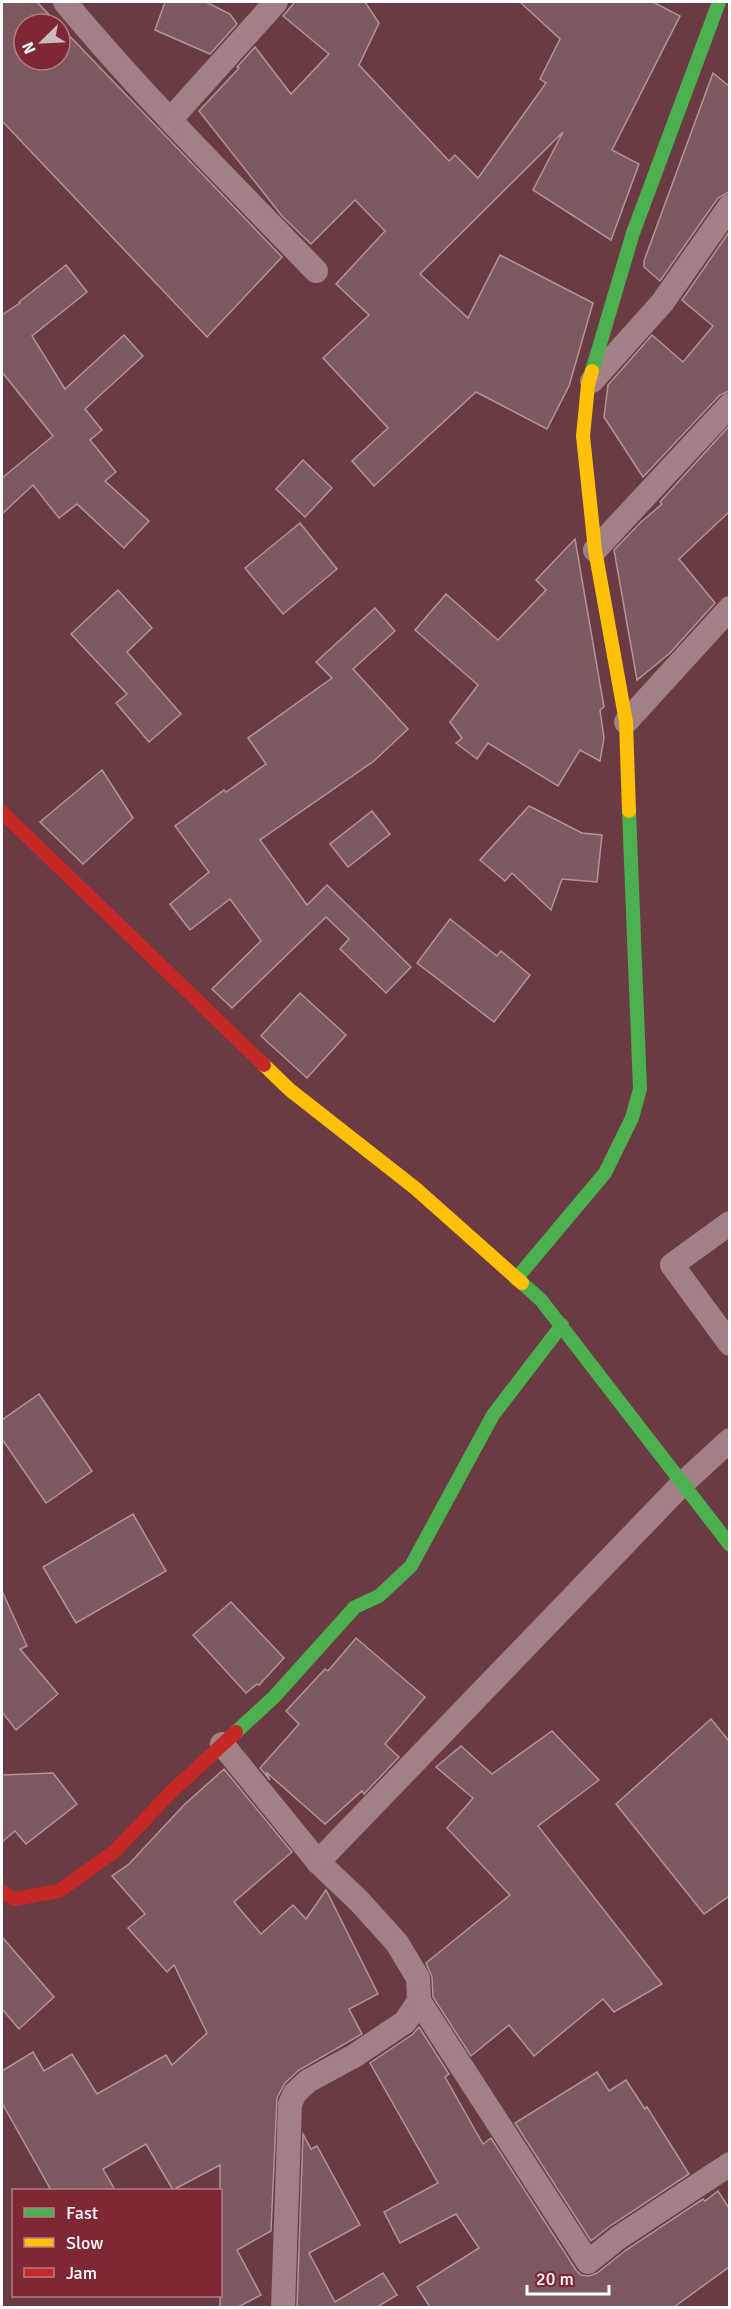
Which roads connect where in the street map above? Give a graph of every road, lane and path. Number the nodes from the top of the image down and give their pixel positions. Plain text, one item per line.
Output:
1 (65, 2) edge
2 (719, 2) edge
3 (262, 6) edge
4 (170, 120) junction
5 (729, 206) edge
6 (316, 271) dead end
7 (588, 385) junction
8 (729, 405) edge
9 (595, 550) junction
10 (729, 608) edge
11 (626, 722) junction
12 (2, 812) edge
13 (729, 1223) edge
14 (516, 1279) junction
15 (562, 1324) junction
16 (729, 1344) edge
17 (729, 1440) edge
18 (682, 1484) junction
19 (729, 1545) edge
20 (222, 1744) junction
21 (318, 1862) junction
22 (2, 1892) edge
23 (419, 2001) junction
24 (729, 2164) edge
25 (283, 2307) edge

1 - 4 street
2 - 7 street
3 - 4 street
4 - 6 street
5 - 7 street
7 - 9 street
8 - 9 street
9 - 11 street
10 - 11 street
11 - 14 street
12 - 14 street
13 - 16 street
14 - 15 street
15 - 18 street
15 - 20 street
17 - 18 street
18 - 19 street
18 - 21 street
20 - 21 street
20 - 22 street
21 - 23 street
23 - 24 street
23 - 25 street

